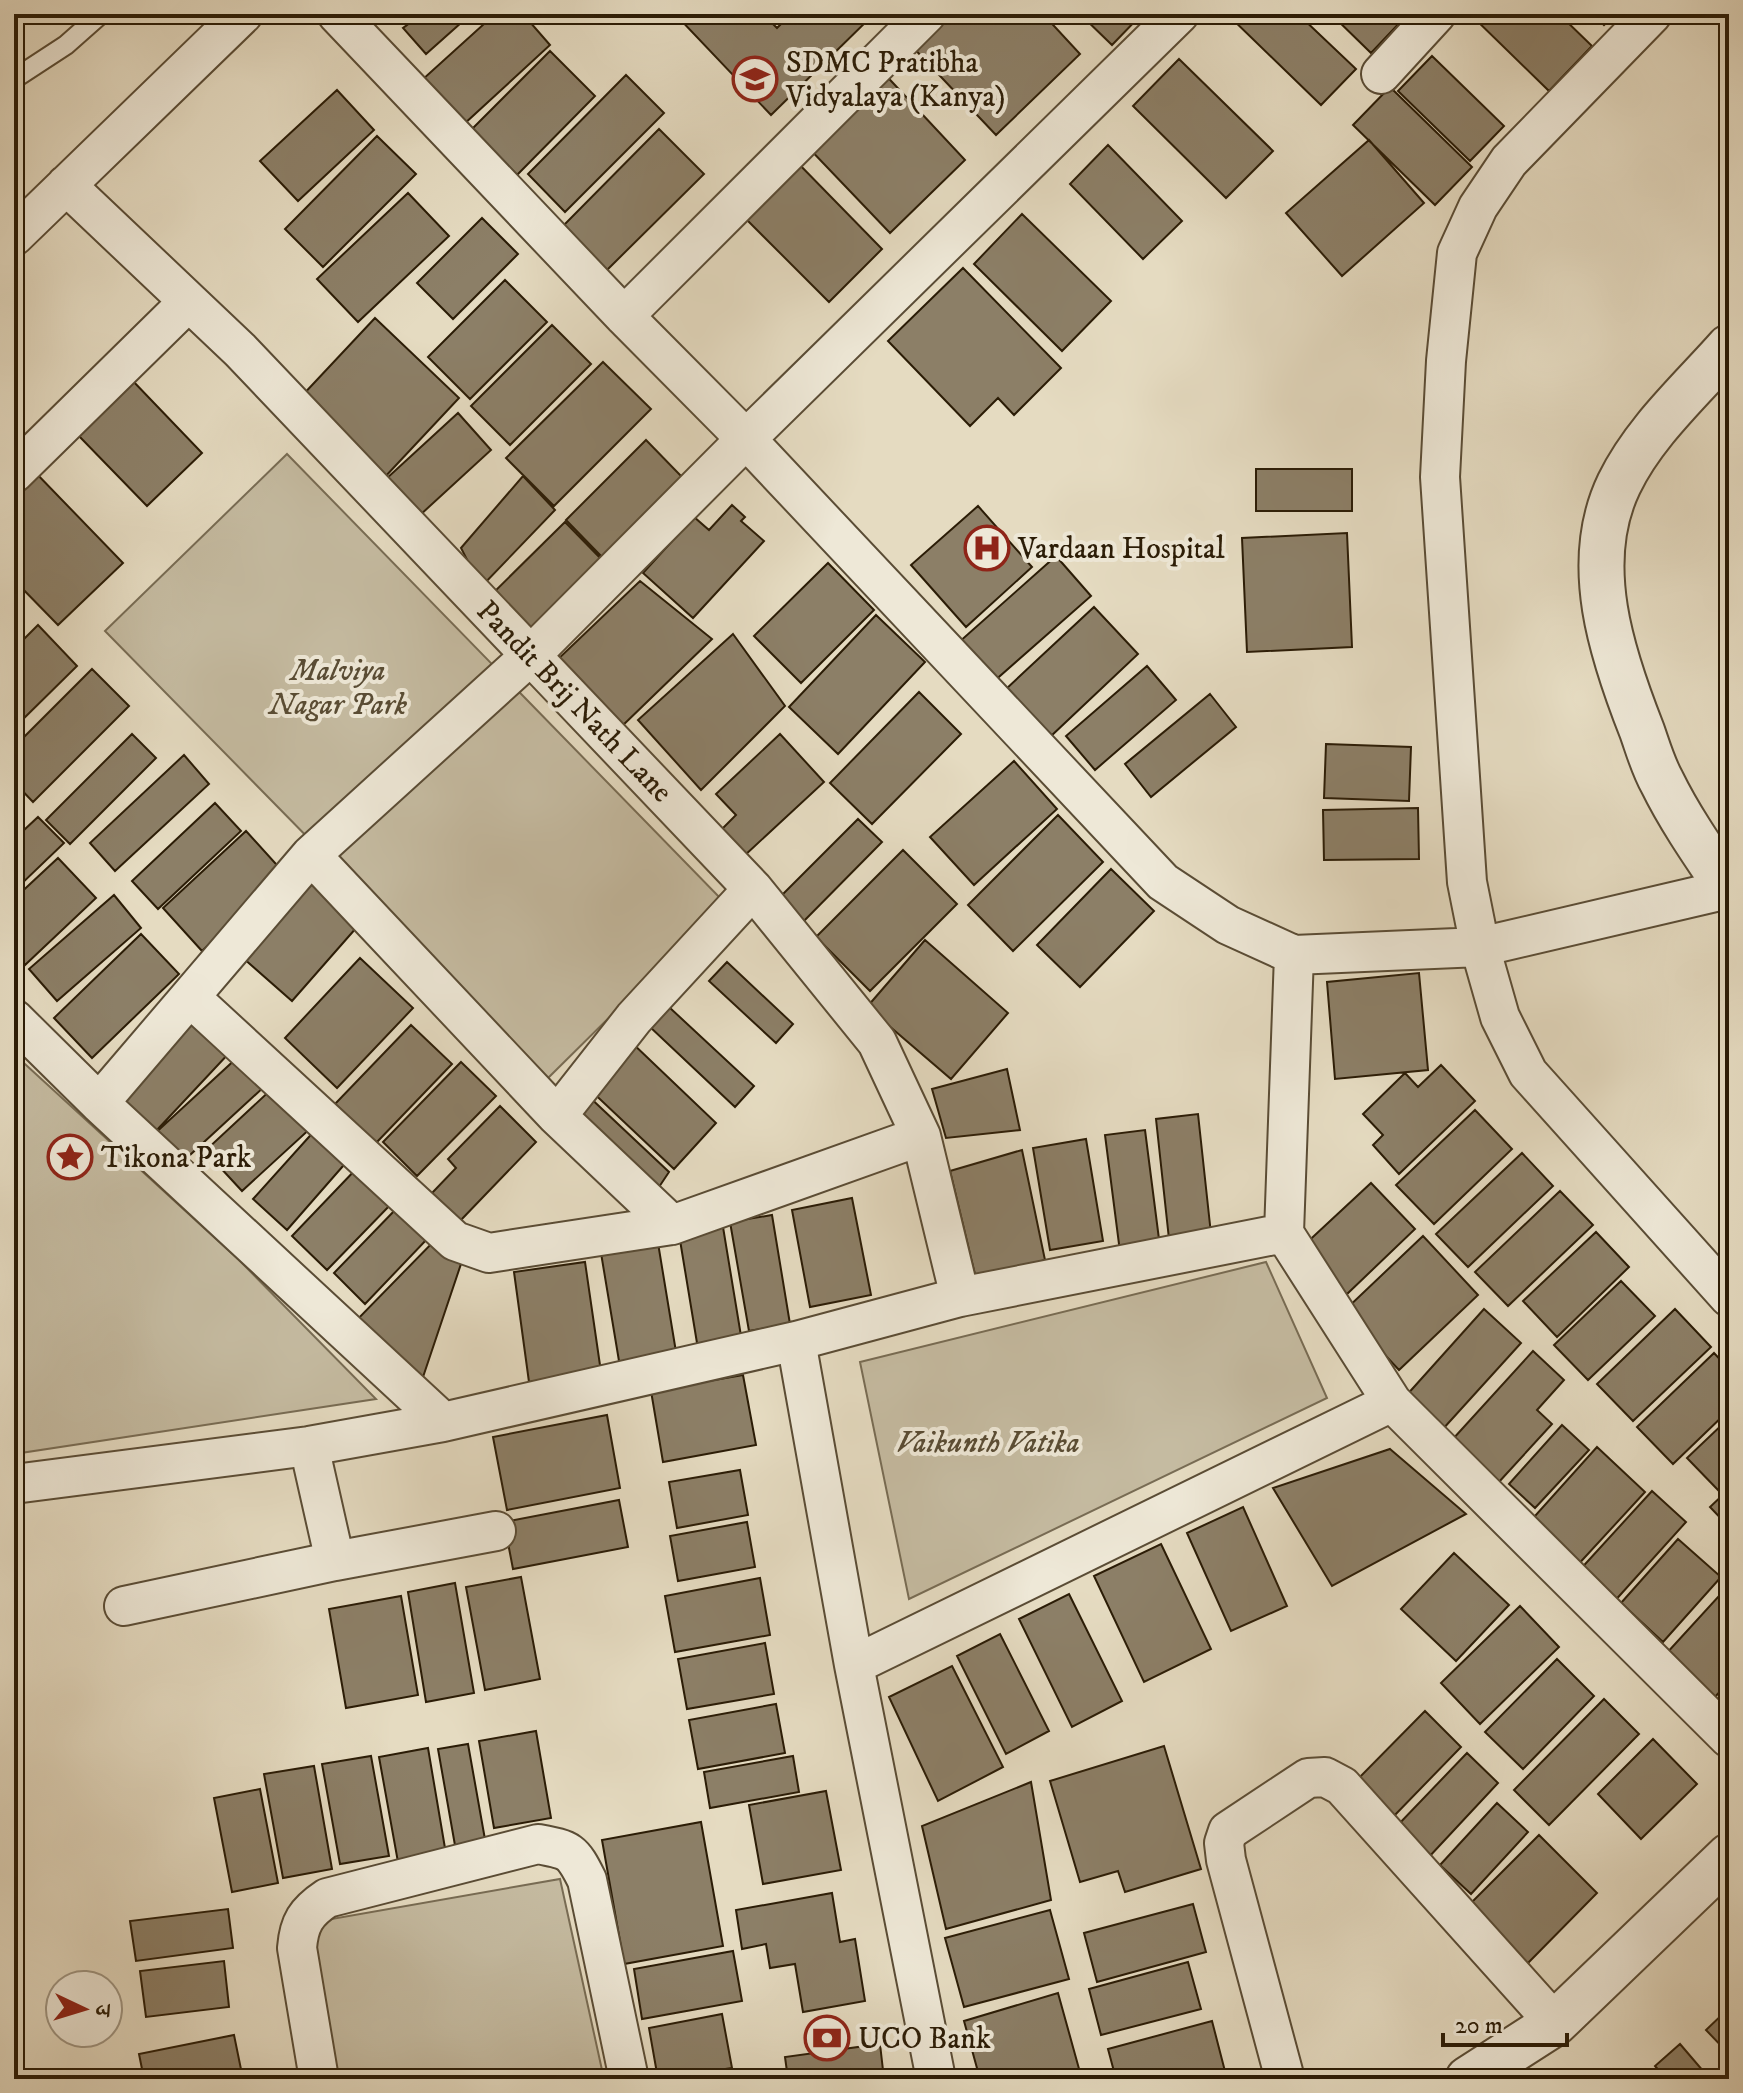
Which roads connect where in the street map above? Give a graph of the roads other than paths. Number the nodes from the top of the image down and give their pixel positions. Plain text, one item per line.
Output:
1 (101, 14) edge
2 (243, 14) edge
3 (337, 14) edge
4 (926, 14) edge
5 (1179, 14) edge
6 (1436, 14) edge
7 (1652, 14) edge
8 (1381, 74) dead end
9 (14, 79) edge
10 (66, 185) junction
11 (14, 236) edge
12 (188, 302) junction
13 (624, 316) junction
14 (1729, 347) edge
15 (746, 439) junction
16 (14, 473) edge
17 (531, 655) junction
18 (311, 855) junction
19 (753, 889) junction
20 (1728, 890) edge
21 (1480, 947) junction
22 (1294, 955) junction
23 (191, 998) junction
24 (14, 1019) edge
25 (99, 1103) junction
26 (557, 1116) junction
27 (921, 1136) junction
28 (672, 1225) junction
29 (1284, 1233) junction
30 (960, 1297) junction
31 (1729, 1297) edge
32 (796, 1341) junction
33 (1392, 1402) junction
34 (443, 1422) junction
35 (309, 1446) junction
36 (14, 1484) edge
37 (496, 1531) dead end
38 (335, 1561) junction
39 (124, 1606) dead end
40 (854, 1665) junction
41 (1729, 1738) edge
42 (1729, 1856) edge
43 (1555, 2023) junction
44 (319, 2079) edge
45 (629, 2079) edge
46 (936, 2079) edge
47 (1285, 2079) edge
48 (1468, 2079) edge

1 - 9 lane
2 - 10 street
3 - 13 street
4 - 13 street
5 - 15 street
6 - 8 street
7 - 21 street
10 - 11 street
10 - 12 street, Pandit Brij Nath Lane
12 - 16 street
12 - 17 street, Pandit Brij Nath Lane
13 - 15 street
14 - 20 street
15 - 17 street
15 - 22 street
17 - 18 street
17 - 19 street, Pandit Brij Nath Lane
18 - 23 street
18 - 26 street
19 - 26 street
19 - 27 street, Pandit Brij Nath Lane
20 - 21 street
21 - 22 street
21 - 31 street
22 - 29 street
23 - 25 street
23 - 28 street
24 - 25 street
25 - 34 street
26 - 28 street
27 - 28 street
27 - 30 street, Pandit Brij Nath Lane
29 - 30 street
29 - 33 street
30 - 32 street
32 - 34 street
32 - 40 street
33 - 40 street
33 - 41 street
34 - 35 street
35 - 36 street
35 - 38 street
37 - 38 street
38 - 39 street
40 - 46 street
42 - 43 street
43 - 47 street
43 - 48 street
44 - 45 street

